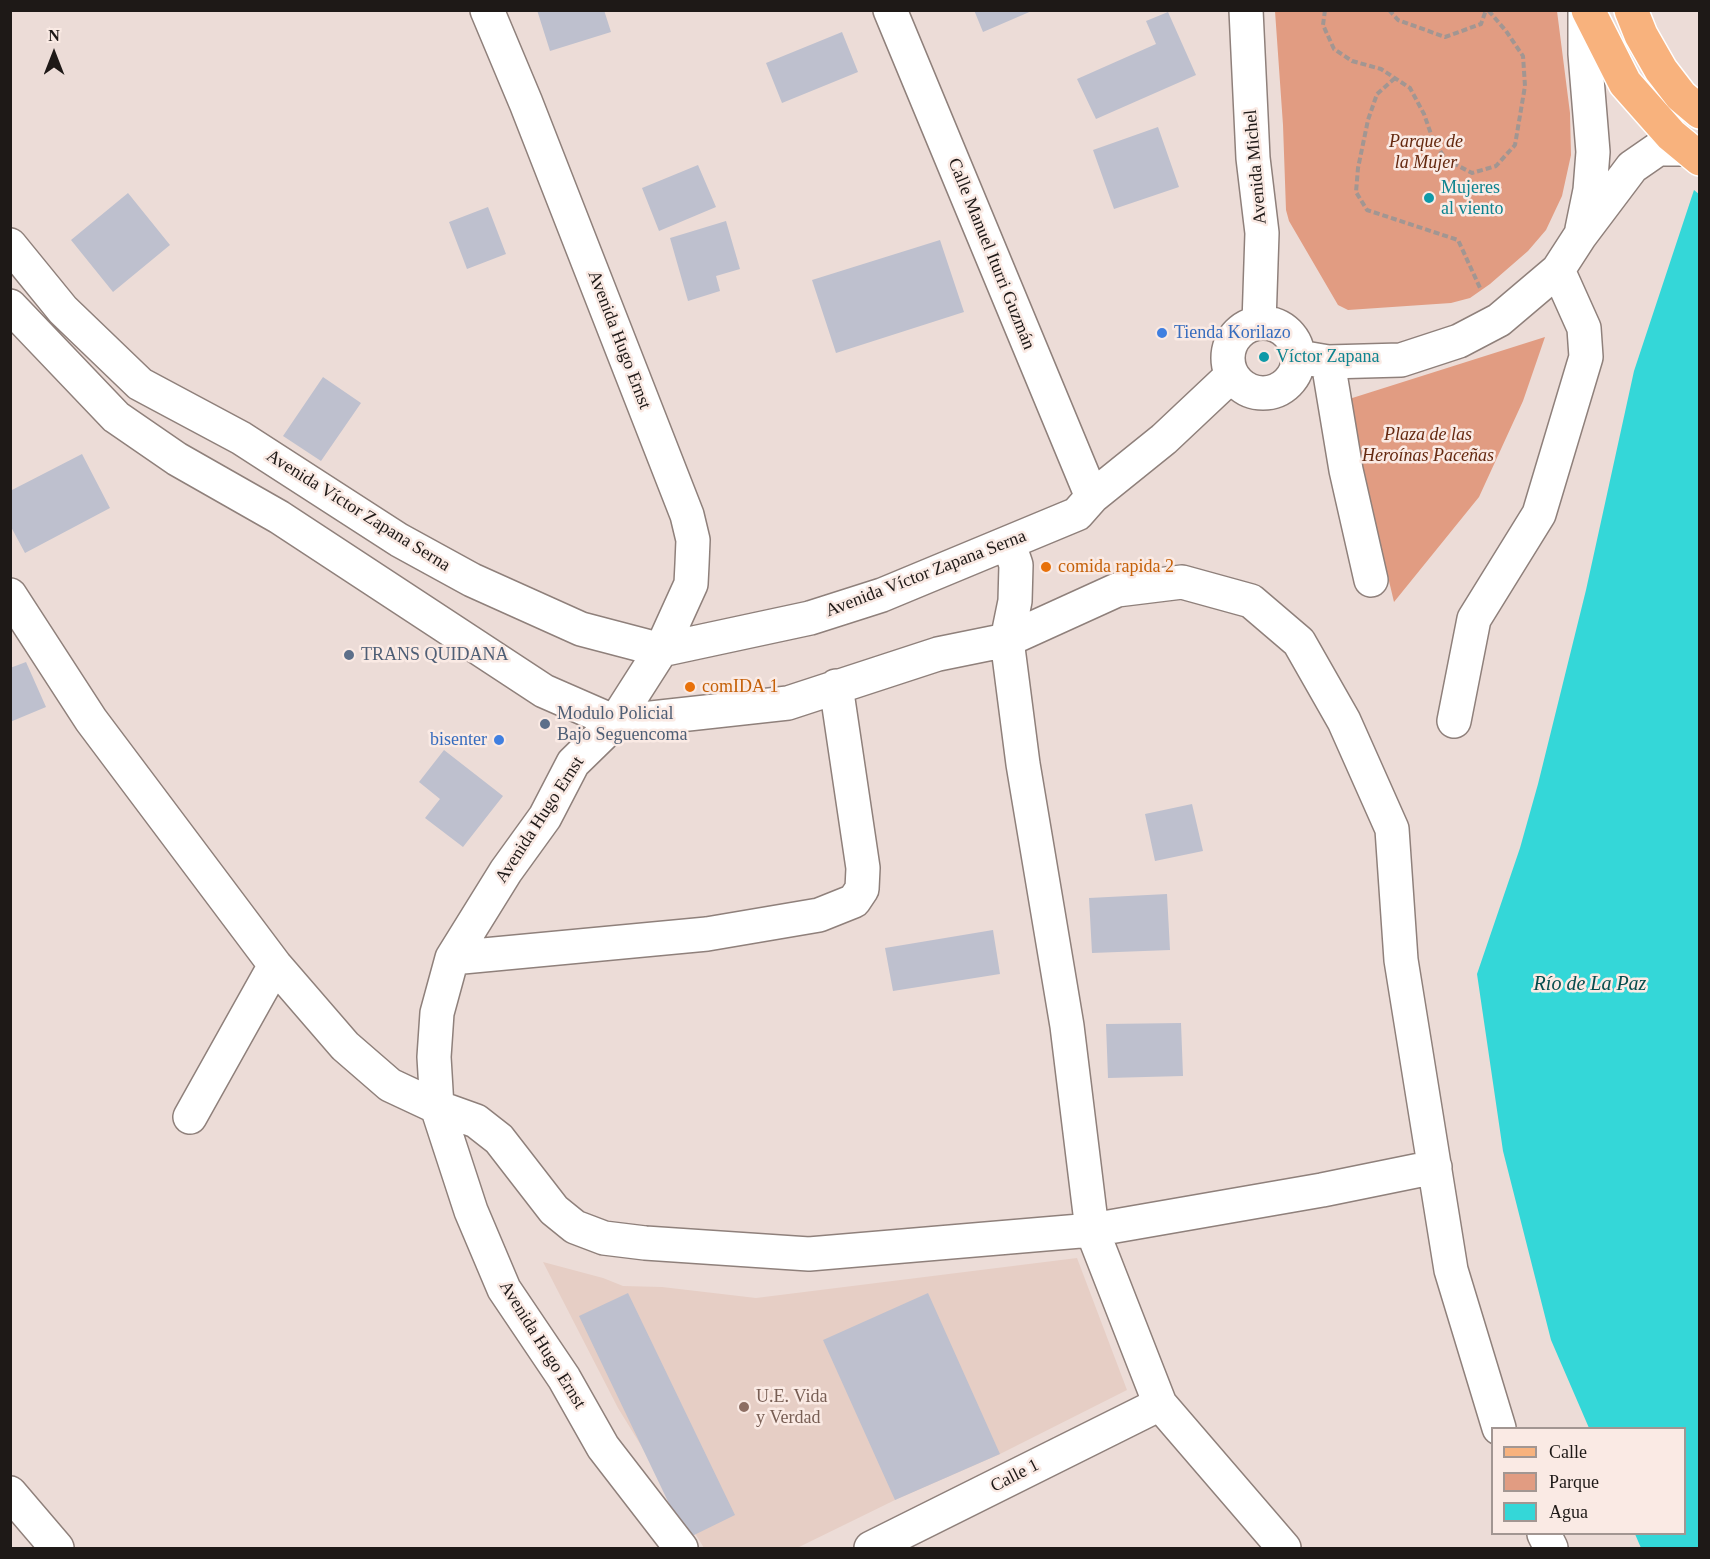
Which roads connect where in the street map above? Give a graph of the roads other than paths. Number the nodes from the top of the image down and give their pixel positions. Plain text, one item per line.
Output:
1 (487, 10) edge
2 (890, 10) edge
3 (1246, 10) edge
4 (1586, 10) edge
5 (1631, 10) edge
6 (1690, 104) edge
7 (1686, 148) edge
8 (1580, 236) junction
9 (10, 245) edge
10 (1558, 270) junction
11 (10, 306) edge
12 (1258, 323) junction
13 (1313, 360) junction
14 (1232, 375) junction
15 (140, 384) junction
16 (116, 417) junction
17 (1092, 497) junction
18 (1012, 554) junction
19 (1371, 580) dead end
20 (10, 595) edge
21 (1007, 640) junction
22 (661, 650) junction
23 (836, 686) junction
24 (1454, 721) dead end
25 (615, 722) junction
26 (452, 958) junction
27 (275, 965) junction
28 (437, 1107) junction
29 (190, 1117) dead end
30 (1435, 1167) junction
31 (1092, 1230) junction
32 (1160, 1404) junction
33 (1499, 1427) edge
34 (10, 1493) edge
35 (41, 1544) edge
36 (681, 1548) edge
37 (871, 1548) edge
38 (1284, 1548) edge

1 - 22 street, Avenida Hugo Ernst
2 - 17 street, Calle Manuel Iturri Guzmán
3 - 12 street, Avenida Michel
4 - 7 main road
4 - 8 street
5 - 6 main road
7 - 8 street
8 - 10 street
9 - 15 street, Avenida Víctor Zapana Serna
10 - 13 street
10 - 24 street
11 - 16 street
12 - 13 street
12 - 14 street
13 - 14 street
13 - 19 street
14 - 17 street, Avenida Víctor Zapana Serna
15 - 16 street
15 - 22 street, Avenida Víctor Zapana Serna
16 - 25 street
17 - 18 street, Avenida Víctor Zapana Serna
18 - 21 street
18 - 22 street, Avenida Víctor Zapana Serna
20 - 27 street
21 - 23 street
21 - 30 street
21 - 31 street
22 - 25 street, Avenida Hugo Ernst
23 - 25 street
23 - 26 street
25 - 26 street, Avenida Hugo Ernst
26 - 28 street, Avenida Hugo Ernst
27 - 28 street
27 - 29 street
28 - 31 street
28 - 36 street, Avenida Hugo Ernst
30 - 31 street
30 - 33 street
31 - 32 street
32 - 37 street, Calle 1
32 - 38 street
34 - 35 street

